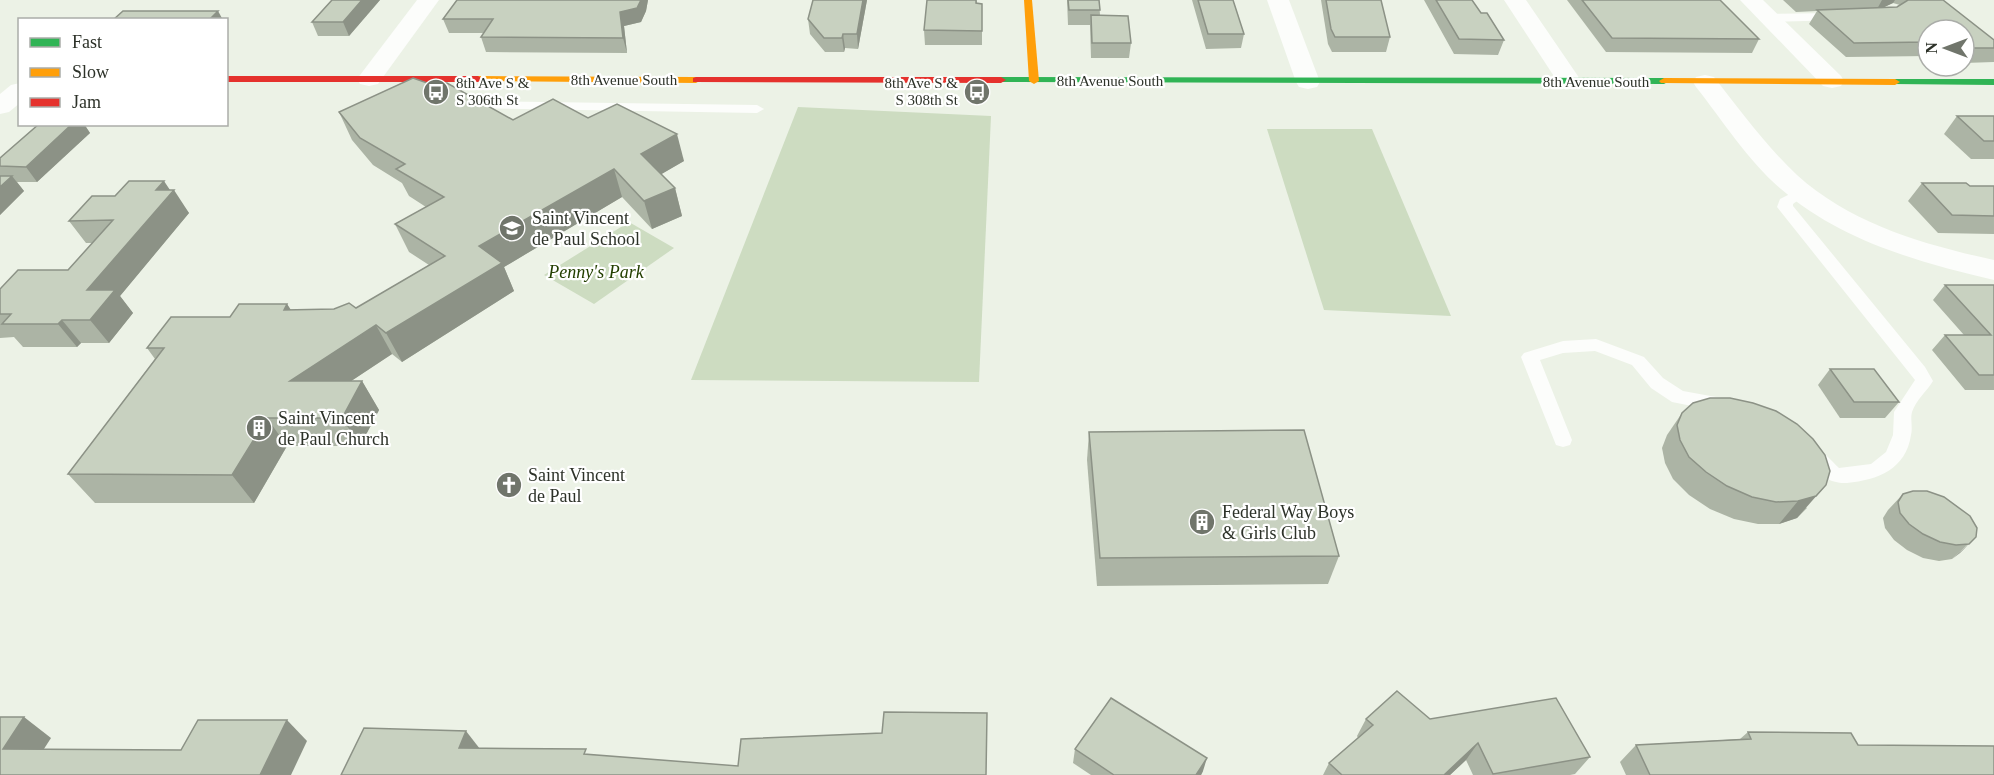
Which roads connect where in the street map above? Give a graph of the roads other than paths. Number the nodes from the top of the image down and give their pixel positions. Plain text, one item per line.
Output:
1 (428, 0) edge
2 (1028, 0) edge
3 (1278, 0) edge
4 (1515, 0) edge
5 (1751, 0) edge
6 (1852, 17) edge
7 (1769, 18) junction
8 (0, 78) edge
9 (18, 79) edge
10 (228, 79) edge
11 (369, 79) junction
12 (1034, 81) junction
13 (1832, 81) junction
14 (1308, 82) junction
15 (1570, 82) junction
16 (1705, 82) junction
17 (1994, 82) edge
18 (18, 92) edge
19 (456, 105) edge
20 (0, 107) edge
21 (757, 110) dead end
22 (1802, 192) junction
23 (1994, 270) edge
24 (1748, 412) edge
25 (1802, 439) edge
26 (1563, 440) dead end

1 - 11 street
2 - 12 street
3 - 14 street
4 - 15 street
5 - 7 street
6 - 7 lane
7 - 13 street
8 - 9 street
10 - 11 street, 8th Avenue South
11 - 12 street, 8th Avenue South
12 - 14 street, 8th Avenue South
13 - 16 street, 8th Avenue South
13 - 17 street, 8th Avenue South
14 - 15 street, 8th Avenue South
15 - 16 street, 8th Avenue South
16 - 22 street
18 - 20 street
19 - 21 lane
22 - 23 street
22 - 25 lane
24 - 26 lane

